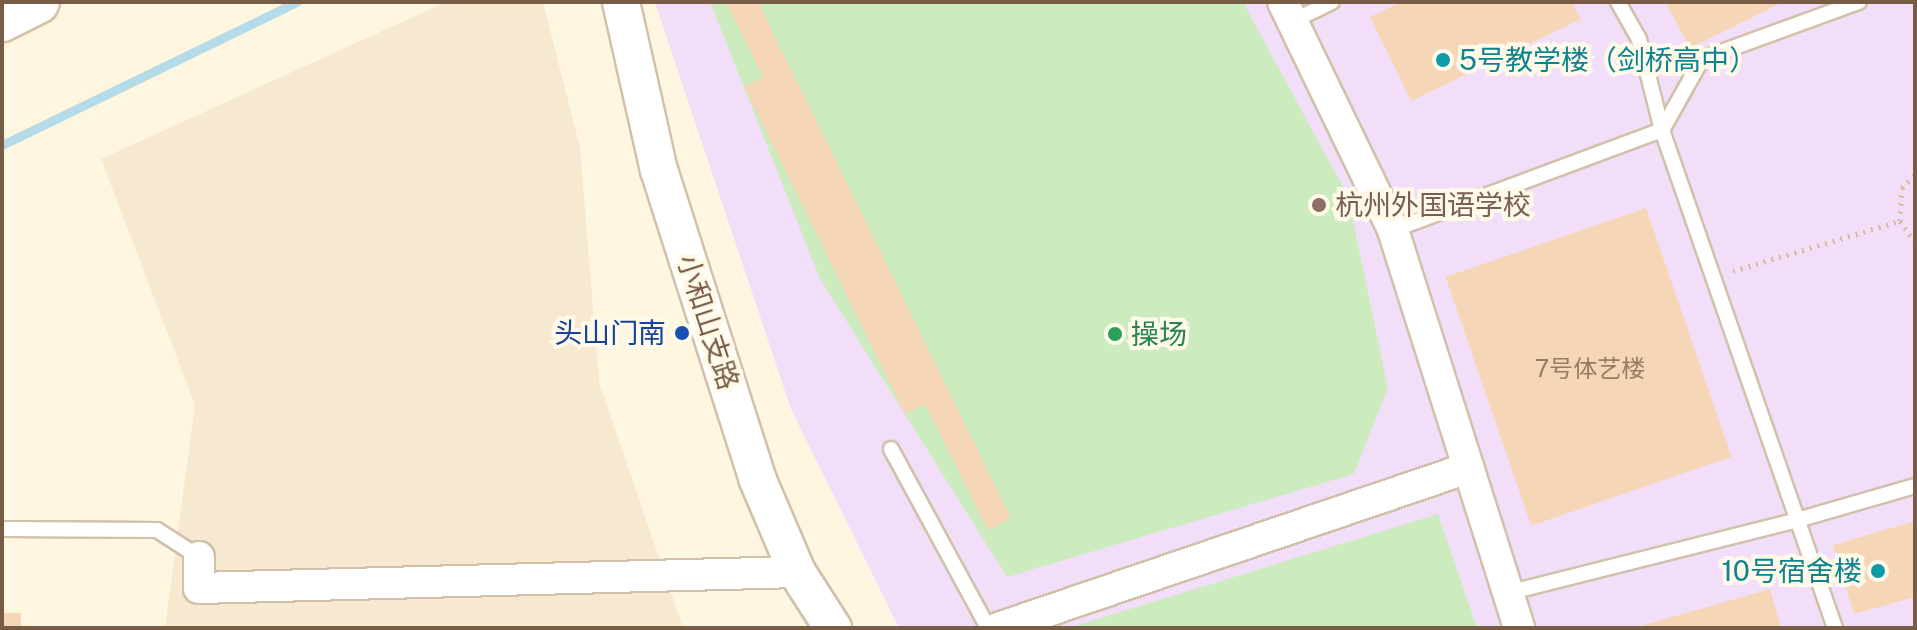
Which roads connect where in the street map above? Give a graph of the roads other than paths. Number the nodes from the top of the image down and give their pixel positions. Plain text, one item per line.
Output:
1 (38, 2) edge
2 (621, 2) edge
3 (1332, 2) edge
4 (1618, 2) edge
5 (1859, 2) edge
6 (1288, 11) edge
7 (2, 20) edge
8 (1662, 130) junction
9 (1393, 230) junction
10 (891, 449) dead end
11 (1469, 468) junction
12 (1915, 486) edge
13 (1797, 520) junction
14 (2, 529) edge
15 (199, 557) joint
16 (797, 572) junction
17 (1507, 593) junction
18 (833, 628) edge
19 (988, 628) edge
20 (998, 628) edge
21 (1519, 628) edge
22 (1835, 628) edge

1 - 7 main road
2 - 16 street, 小和山支路
3 - 6 lane
4 - 8 lane
5 - 8 lane
6 - 9 street
8 - 9 lane
8 - 13 lane
9 - 11 street
10 - 19 lane
11 - 17 street
11 - 20 street
12 - 13 lane
13 - 17 lane
13 - 22 lane
14 - 15 lane
15 - 16 street
16 - 18 street, 小和山支路
17 - 21 street

